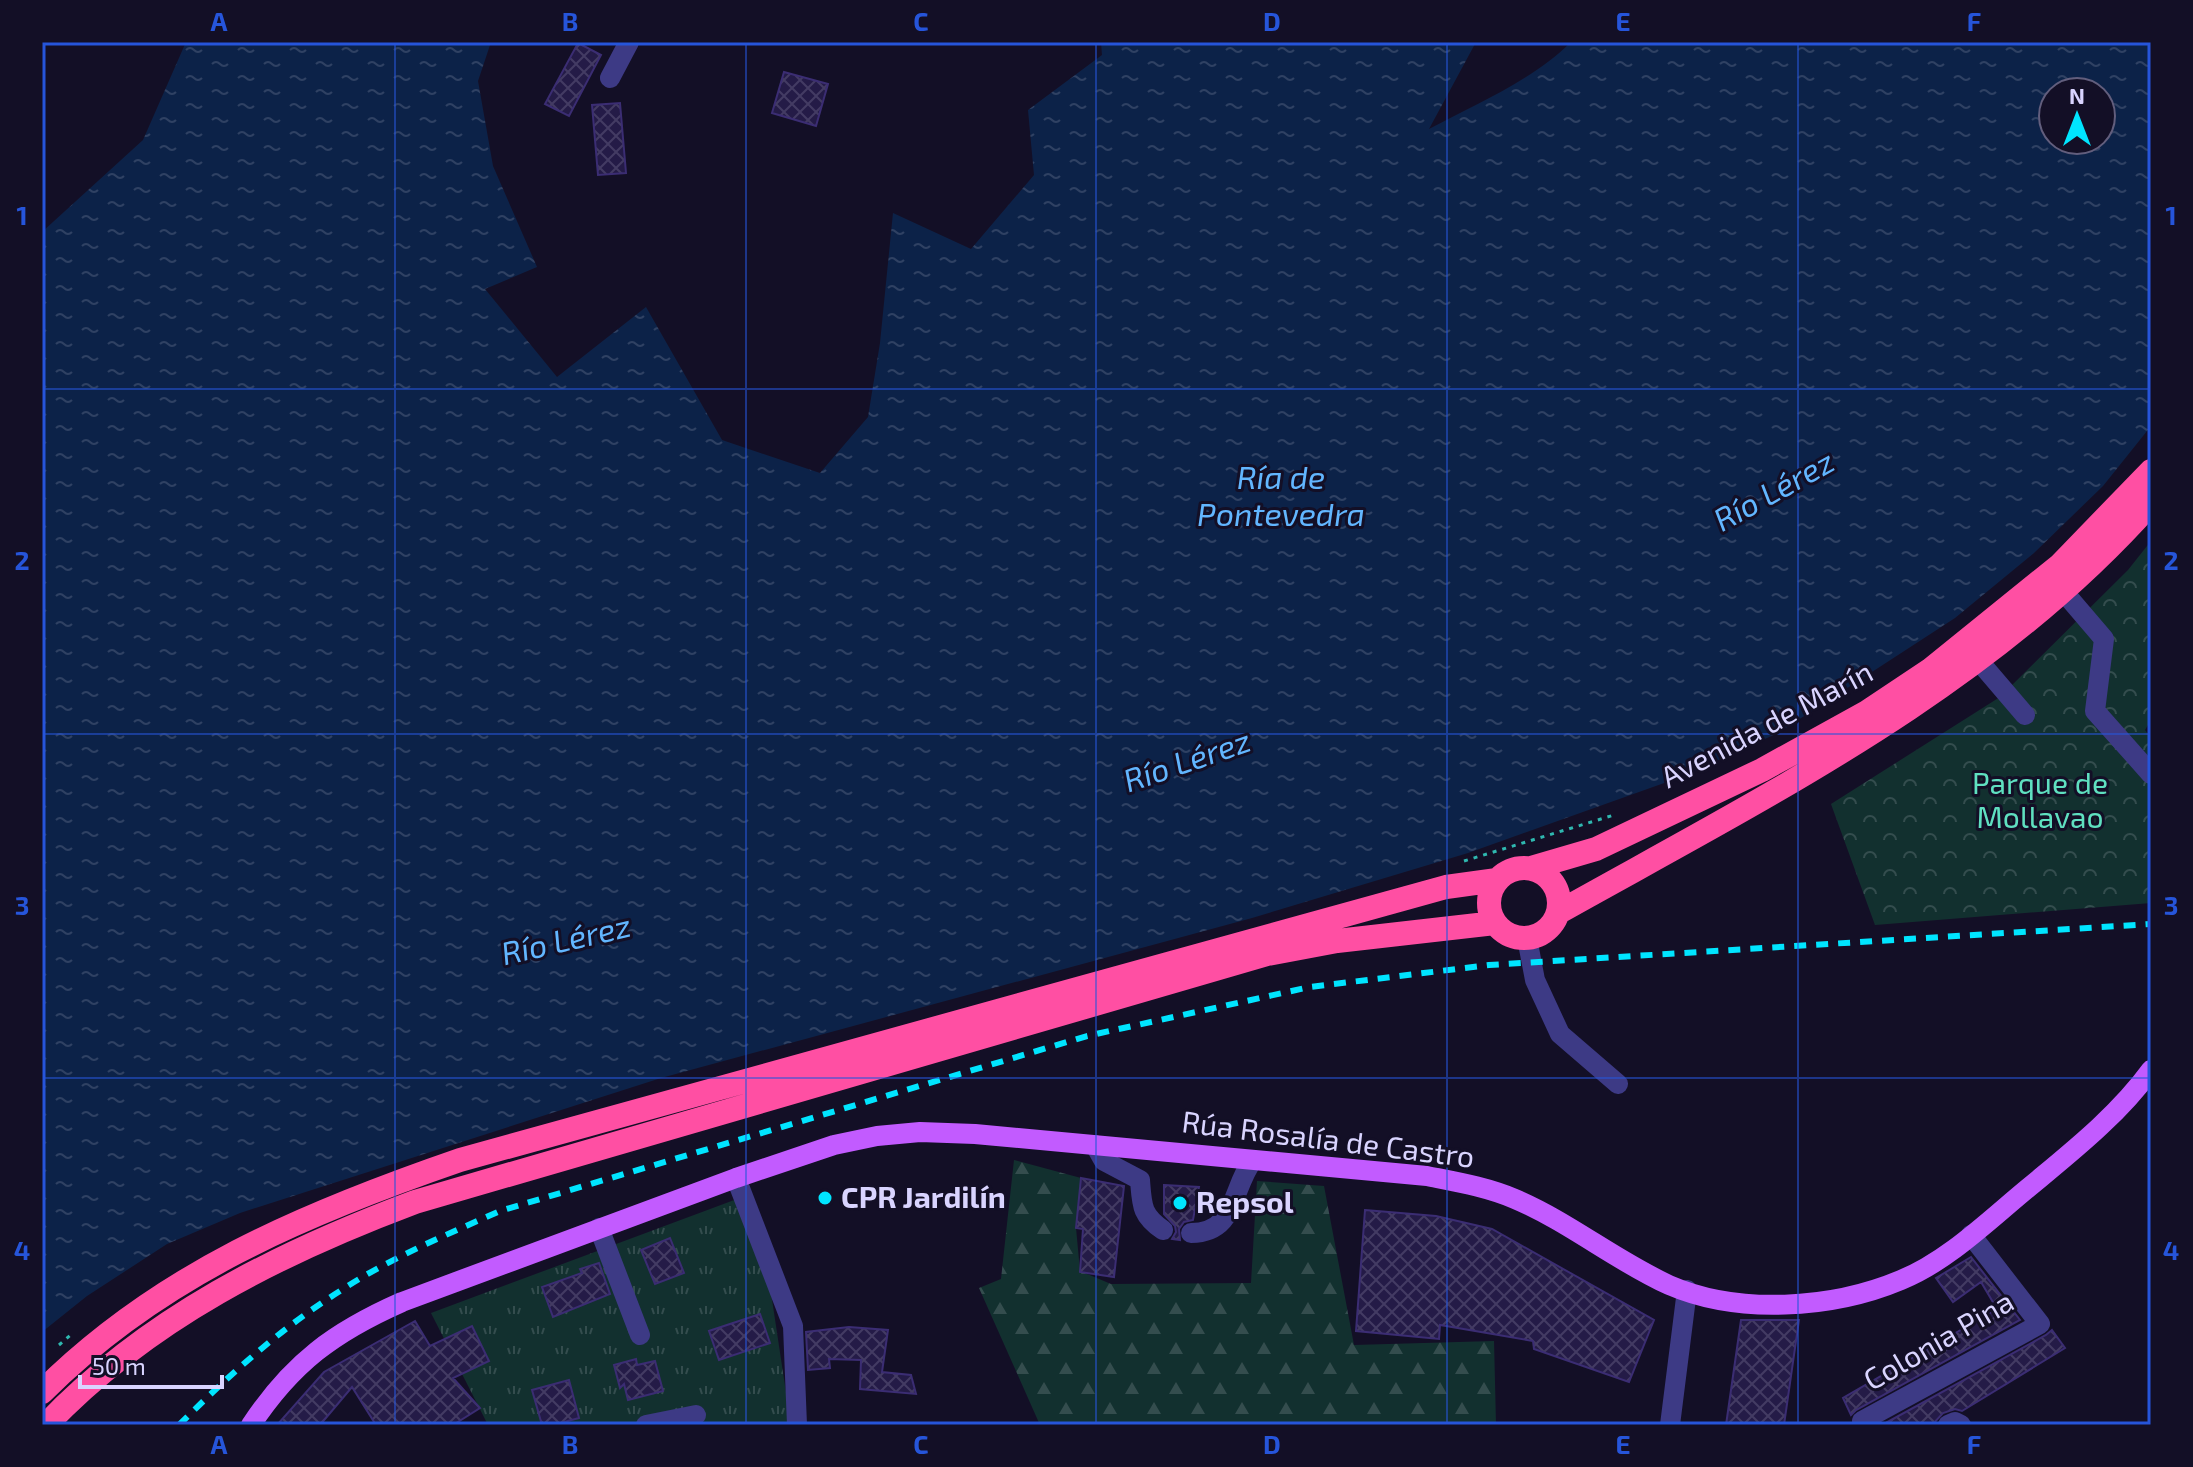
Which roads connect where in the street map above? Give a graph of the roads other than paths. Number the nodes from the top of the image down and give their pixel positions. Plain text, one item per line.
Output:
1 (629, 42) edge
2 (610, 78) dead end
3 (2151, 471) edge
4 (2151, 503) edge
5 (2063, 591) junction
6 (1978, 660) junction
7 (2025, 715) dead end
8 (2151, 774) edge
9 (1531, 868) junction
10 (1497, 880) junction
11 (1559, 912) junction
12 (1495, 923) junction
13 (1527, 938) junction
14 (2151, 1070) edge
15 (1618, 1084) dead end
16 (1095, 1145) junction
17 (1253, 1160) junction
18 (736, 1178) junction
19 (599, 1228) junction
20 (1163, 1230) dead end
21 (1191, 1233) dead end
22 (1971, 1235) junction
23 (1687, 1290) junction
24 (640, 1335) dead end
25 (42, 1392) edge
26 (696, 1415) dead end
27 (1862, 1421) dead end
28 (49, 1425) edge
29 (251, 1425) edge
30 (646, 1425) edge
31 (797, 1425) edge
32 (1670, 1425) edge
33 (1948, 1425) edge
34 (1961, 1425) edge

1 - 2 street
3 - 9 highway, Avenida de Marín
4 - 5 highway, Avenida de Marín
5 - 6 highway, Avenida de Marín
5 - 8 street
6 - 7 street
6 - 11 highway, Avenida de Marín
9 - 10 highway
9 - 11 highway
10 - 12 highway
10 - 25 highway
11 - 13 highway
12 - 13 highway
12 - 28 highway
13 - 15 street
14 - 22 main road, Rúa Rosalía de Castro
16 - 17 main road, Rúa Rosalía de Castro
16 - 18 main road, Rúa Rosalía de Castro
16 - 20 street
17 - 21 street
17 - 23 main road, Rúa Rosalía de Castro
18 - 19 main road, Rúa Rosalía de Castro
18 - 31 street
19 - 24 street
19 - 29 main road, Rúa Rosalía de Castro
22 - 23 main road, Rúa Rosalía de Castro
22 - 27 street, Colonia Pina
23 - 32 street
26 - 30 street
33 - 34 street

